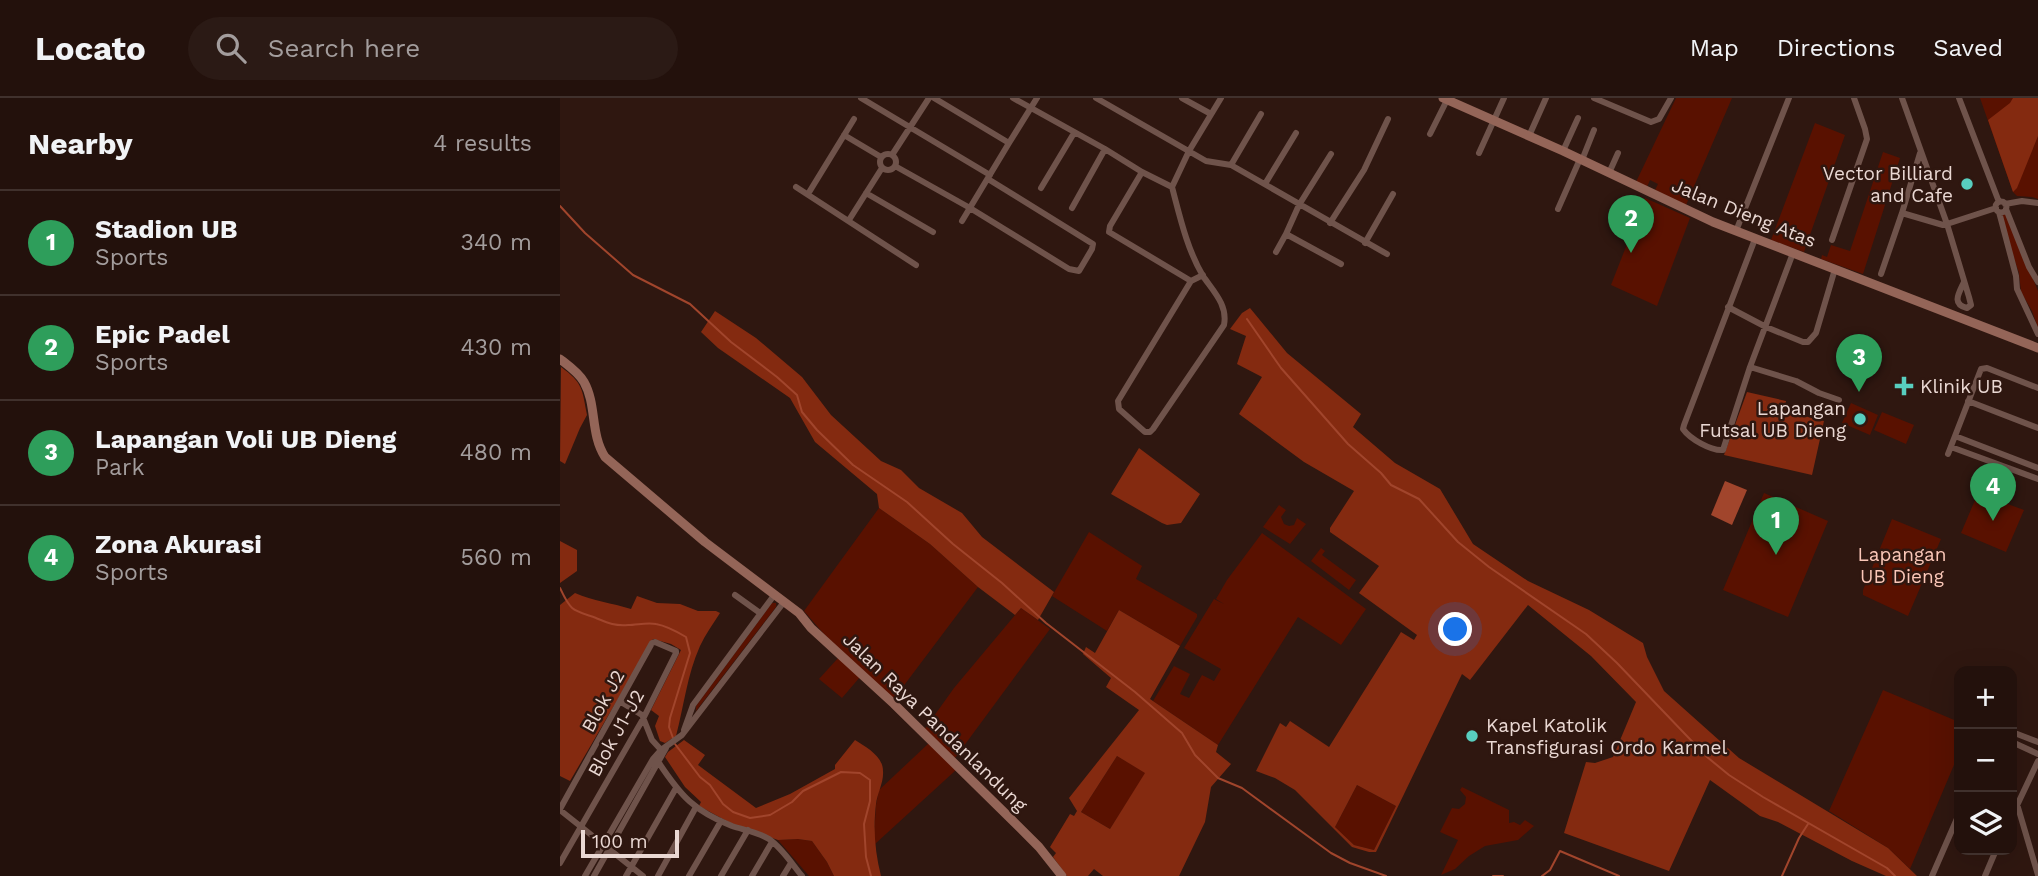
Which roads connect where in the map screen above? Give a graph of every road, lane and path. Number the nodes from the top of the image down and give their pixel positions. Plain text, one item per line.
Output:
1 (861, 98) edge
2 (929, 98) edge
3 (934, 98) edge
4 (1013, 98) edge
5 (1037, 98) edge
6 (1096, 98) edge
7 (1182, 98) edge
8 (1222, 98) edge
9 (1504, 98) edge
10 (1546, 98) edge
11 (1594, 98) edge
12 (1671, 98) edge
13 (1789, 98) edge
14 (1854, 98) edge
15 (1902, 98) edge
16 (1959, 98) edge
17 (1445, 99) edge
18 (1465, 102) edge
19 (1031, 109) junction
20 (1211, 114) junction
21 (1261, 114) dead end
22 (1578, 118) dead end
23 (854, 119) dead end
24 (1388, 119) dead end
25 (1493, 120) junction
26 (910, 127) junction
27 (1594, 130) dead end
28 (1074, 132) junction
29 (1296, 133) dead end
30 (1430, 134) dead end
31 (844, 135) junction
32 (1529, 136) junction
33 (1009, 143) junction
34 (1105, 149) junction
35 (1189, 151) junction
36 (1563, 151) junction
37 (1921, 151) junction
38 (1479, 153) dead end
39 (1618, 153) dead end
40 (1331, 154) dead end
41 (892, 155) junction
42 (881, 157) junction
43 (1581, 160) junction
44 (1231, 165) junction
45 (895, 166) junction
46 (882, 168) junction
47 (1142, 172) junction
48 (1609, 173) junction
49 (989, 177) junction
50 (1265, 184) junction
51 (796, 187) dead end
52 (1172, 187) junction
53 (1041, 188) dead end
54 (866, 193) junction
55 (808, 194) junction
56 (1393, 194) dead end
57 (2038, 203) edge
58 (1299, 205) junction
59 (2001, 207) junction
60 (970, 208) junction
61 (1072, 208) dead end
62 (1558, 209) dead end
63 (1902, 213) junction
64 (849, 220) junction
65 (962, 221) dead end
66 (1330, 223) junction
67 (1951, 223) junction
68 (933, 232) dead end
69 (1736, 232) junction
70 (1286, 234) junction
71 (1755, 239) junction
72 (1832, 240) dead end
73 (1365, 243) junction
74 (1276, 253) dead end
75 (1793, 253) junction
76 (1387, 254) dead end
77 (1342, 264) dead end
78 (916, 265) dead end
79 (1835, 269) junction
80 (1881, 274) dead end
81 (1203, 275) junction
82 (1191, 281) junction
83 (1964, 282) dead end
84 (2038, 282) edge
85 (1728, 307) junction
86 (1766, 327) junction
87 (2038, 334) edge
88 (2038, 348) edge
89 (560, 359) edge
90 (1750, 368) junction
91 (2038, 388) edge
92 (1839, 400) dead end
93 (1968, 401) junction
94 (2038, 428) edge
95 (1955, 436) junction
96 (2038, 468) edge
97 (2038, 479) edge
98 (735, 595) dead end
99 (779, 598) junction
100 (760, 613) junction
101 (652, 643) joint
102 (621, 702) junction
103 (643, 719) junction
104 (2017, 734) edge
105 (679, 738) junction
106 (2038, 742) edge
107 (2017, 744) edge
108 (665, 749) junction
109 (2038, 754) edge
110 (2038, 761) edge
111 (659, 763) junction
112 (676, 788) junction
113 (2017, 804) joint
114 (696, 807) junction
115 (560, 810) edge
116 (721, 821) junction
117 (1954, 825) edge
118 (581, 827) junction
119 (748, 830) junction
120 (772, 842) junction
121 (606, 847) junction
122 (1994, 855) edge
123 (560, 863) edge
124 (791, 863) junction
125 (632, 867) junction
126 (2038, 874) edge
127 (585, 876) edge
128 (594, 876) edge
129 (626, 876) edge
130 (643, 876) edge
131 (658, 876) edge
132 (689, 876) edge
133 (721, 876) edge
134 (752, 876) edge
135 (783, 876) edge
136 (802, 876) edge
137 (1062, 876) edge
138 (1932, 876) edge
139 (1985, 876) edge

1 - 26 street
2 - 26 street
3 - 33 street
4 - 19 street
5 - 19 street
6 - 35 street
7 - 20 street
8 - 20 street
9 - 25 street
10 - 32 street
11 - 12 street
13 - 69 street
14 - 72 street
15 - 37 street
16 - 59 street
17 - 18 street, Jalan Dieng Atas
17 - 30 street
18 - 25 street, Jalan Dieng Atas
19 - 28 street
19 - 33 street
20 - 35 street
21 - 44 street
22 - 36 street
23 - 31 street
24 - 66 street
25 - 32 street, Jalan Dieng Atas
25 - 38 street
26 - 41 street
26 - 49 street
27 - 43 street
28 - 34 street
28 - 53 street
29 - 50 street
31 - 42 street
31 - 55 street
32 - 36 street, Jalan Dieng Atas
33 - 49 street
34 - 47 street
34 - 61 street
35 - 44 street
35 - 52 street
36 - 43 street, Jalan Dieng Atas
37 - 63 street
37 - 67 street
39 - 48 street
40 - 58 street
41 - 42 street
41 - 45 street
42 - 46 street
43 - 48 street, Jalan Dieng Atas
43 - 62 street
44 - 50 street
45 - 46 street
45 - 60 street
46 - 54 street
47 - 52 street
47 - 82 street
48 - 69 street, Jalan Dieng Atas
49 - 60 street
49 - 60 street
50 - 58 street
51 - 55 street
52 - 81 street
54 - 64 street
54 - 68 street
55 - 64 street
56 - 73 street
57 - 59 street
58 - 66 street
58 - 70 street
59 - 67 street
59 - 84 street
59 - 87 street
60 - 65 street
63 - 67 street
63 - 80 street
64 - 78 street
66 - 73 street
67 - 83 street
69 - 71 street, Jalan Dieng Atas
70 - 74 street
70 - 77 street
71 - 75 street, Jalan Dieng Atas
71 - 85 street
73 - 76 street
75 - 79 street, Jalan Dieng Atas
75 - 86 street
79 - 86 street
79 - 88 street, Jalan Dieng Atas
81 - 82 street
81 - 82 street
85 - 86 street
85 - 90 street
86 - 90 street
89 - 99 street, Jalan Raya Pandanlandung
90 - 92 street
91 - 93 street
93 - 94 street
93 - 95 street
95 - 96 street
95 - 97 street
98 - 100 street
99 - 100 street
99 - 105 street
99 - 137 street, Jalan Raya Pandanlandung
100 - 105 street
101 - 102 street, Blok J2
101 - 103 street, Blok J1-J2
102 - 103 street
102 - 115 street, Blok J2
103 - 108 street
103 - 118 street, Blok J1-J2
104 - 106 street
105 - 108 street
107 - 109 street
108 - 111 street
108 - 121 street
110 - 113 street
111 - 112 street
111 - 121 street
112 - 114 street
112 - 125 street
113 - 126 street
114 - 116 street
114 - 131 street
115 - 118 street
116 - 119 street
116 - 132 street
117 - 138 street
118 - 121 street
118 - 123 street, Blok J1-J2
119 - 120 street
119 - 133 street
120 - 124 street
120 - 134 street
121 - 125 street
121 - 127 street
121 - 128 street
122 - 139 street
124 - 135 street
124 - 136 street
125 - 129 street
125 - 130 street

